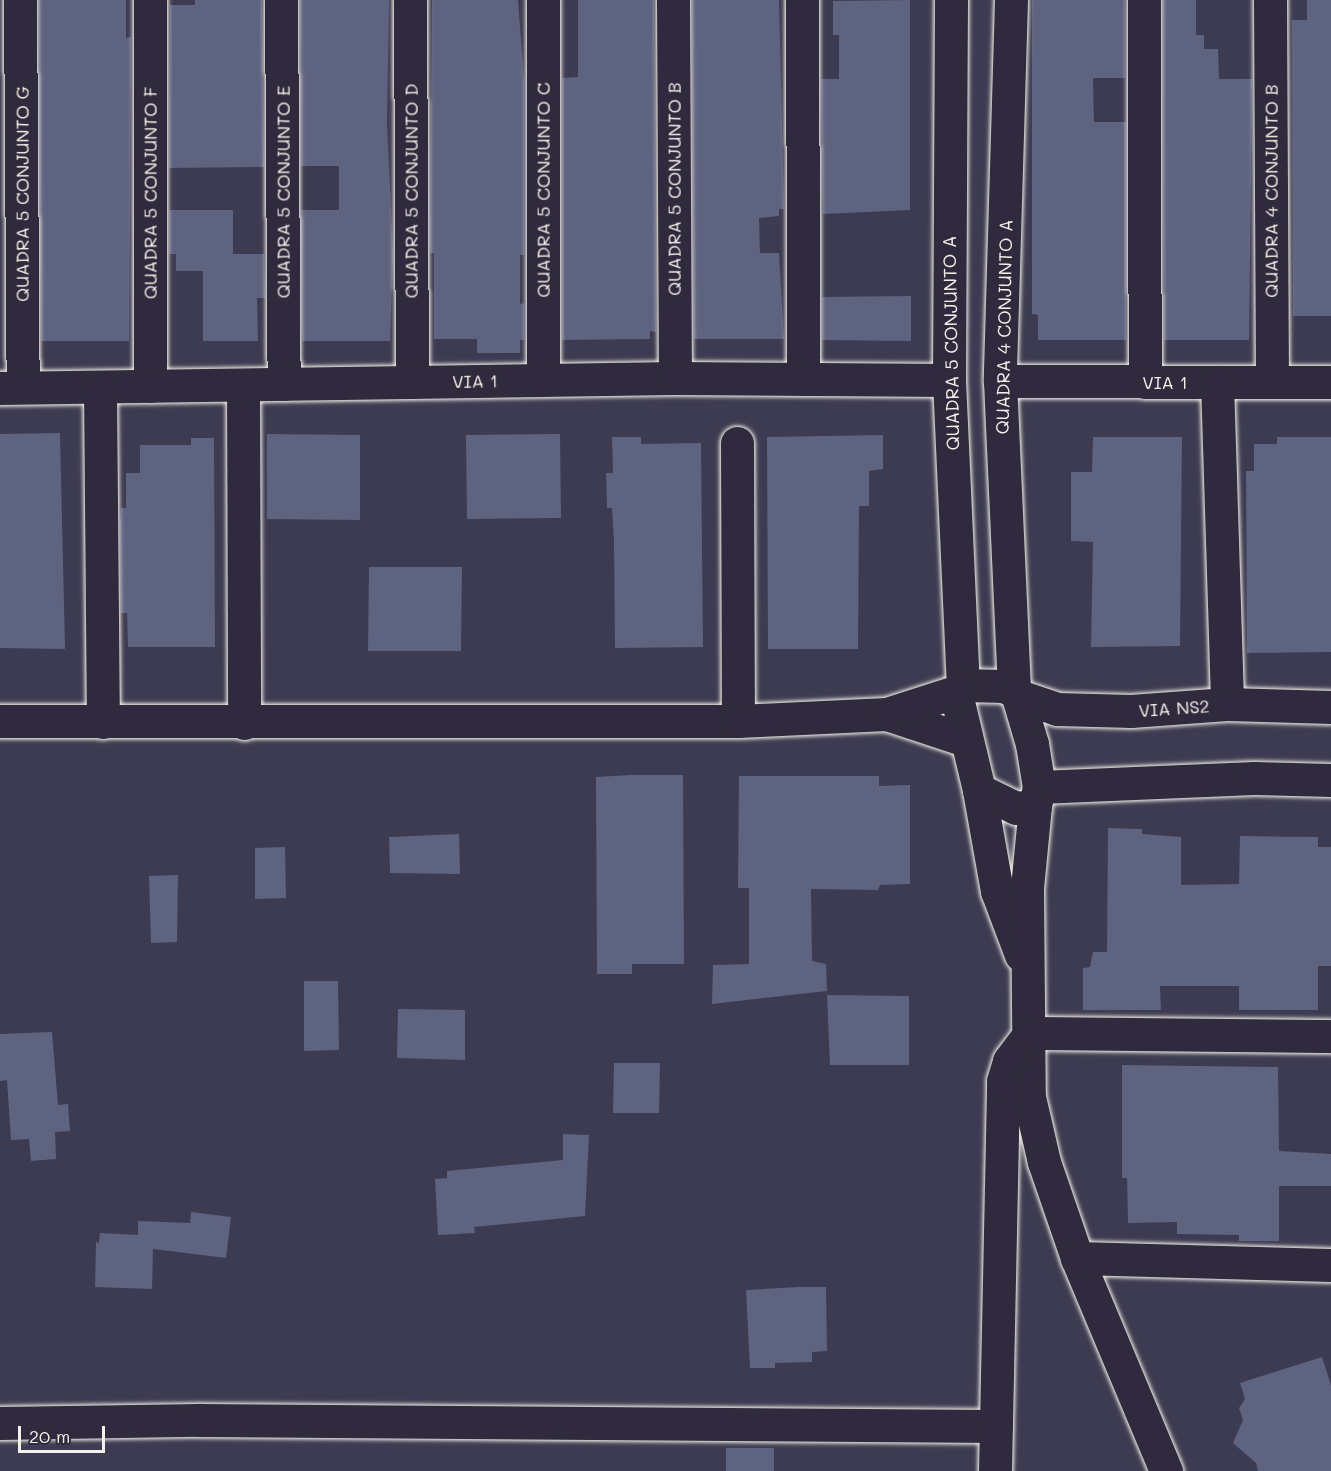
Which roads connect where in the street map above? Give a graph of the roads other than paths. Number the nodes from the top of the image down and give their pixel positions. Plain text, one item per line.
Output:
1 (20, 0) edge
2 (150, 0) edge
3 (281, 0) edge
4 (410, 0) edge
5 (543, 0) edge
6 (673, 0) edge
7 (802, 0) edge
8 (951, 0) edge
9 (1011, 0) edge
10 (1144, 0) edge
11 (1270, 0) edge
12 (675, 378) junction
13 (803, 379) junction
14 (543, 380) junction
15 (949, 380) junction
16 (1000, 381) junction
17 (412, 382) junction
18 (1145, 382) junction
19 (1217, 382) junction
20 (1272, 382) junction
21 (1331, 382) edge
22 (284, 384) junction
23 (243, 385) junction
24 (150, 386) junction
25 (11, 387) edge
26 (100, 388) junction
27 (737, 443) dead end
28 (960, 688) junction
29 (1016, 694) junction
30 (1227, 704) junction
31 (1331, 707) edge
32 (887, 714) junction
33 (0, 721) edge
34 (103, 722) junction
35 (738, 722) junction
36 (244, 723) junction
37 (965, 740) junction
38 (1331, 780) edge
39 (979, 790) junction
40 (1037, 796) junction
41 (1030, 982) junction
42 (1030, 1033) junction
43 (1331, 1036) edge
44 (1077, 1258) junction
45 (1331, 1264) edge
46 (0, 1423) edge
47 (996, 1426) junction
48 (995, 1471) edge
49 (1166, 1471) edge

1 - 25 street, QUADRA 5 CONJUNTO G
2 - 24 street, QUADRA 5 CONJUNTO F
3 - 22 street, QUADRA 5 CONJUNTO E
4 - 17 street, QUADRA 5 CONJUNTO D
5 - 14 street, QUADRA 5 CONJUNTO C
6 - 12 street, QUADRA 5 CONJUNTO B
7 - 13 street
8 - 15 street, QUADRA 5 CONJUNTO A
9 - 16 street, QUADRA 4 CONJUNTO A
10 - 18 street
11 - 20 street, QUADRA 4 CONJUNTO B
12 - 13 street, VIA 1
12 - 14 street, VIA 1
13 - 15 street, VIA 1
14 - 17 street, VIA 1
15 - 28 street, QUADRA 5 CONJUNTO A
16 - 18 street, VIA 1
16 - 29 street, QUADRA 4 CONJUNTO A
17 - 22 street, VIA 1
18 - 19 street, VIA 1
19 - 20 street, VIA 1
19 - 30 street
20 - 21 street, VIA 1
22 - 23 street, VIA 1
23 - 24 street, VIA 1
23 - 36 street
24 - 26 street, VIA 1
25 - 26 street, VIA 1
26 - 34 street
27 - 35 street
28 - 29 street, VIA NS2
28 - 32 street, VIA NS2
28 - 37 street, QUADRA 5 CONJUNTO A
29 - 30 street, VIA NS2
29 - 40 street, QUADRA 4 CONJUNTO A
30 - 31 street, VIA NS2
32 - 35 street
32 - 37 street
33 - 34 street
34 - 36 street
35 - 36 street
37 - 39 street, QUADRA 5 CONJUNTO A
38 - 40 street
39 - 40 street
39 - 41 street, QUADRA 5 CONJUNTO A
40 - 41 street, QUADRA 4 CONJUNTO A
41 - 42 street, QUADRA 4 CONJUNTO A
42 - 43 street
42 - 44 street, QUADRA 4 CONJUNTO A
42 - 47 street
44 - 45 street
44 - 49 street, QUADRA 4 CONJUNTO A
46 - 47 street
47 - 48 street

